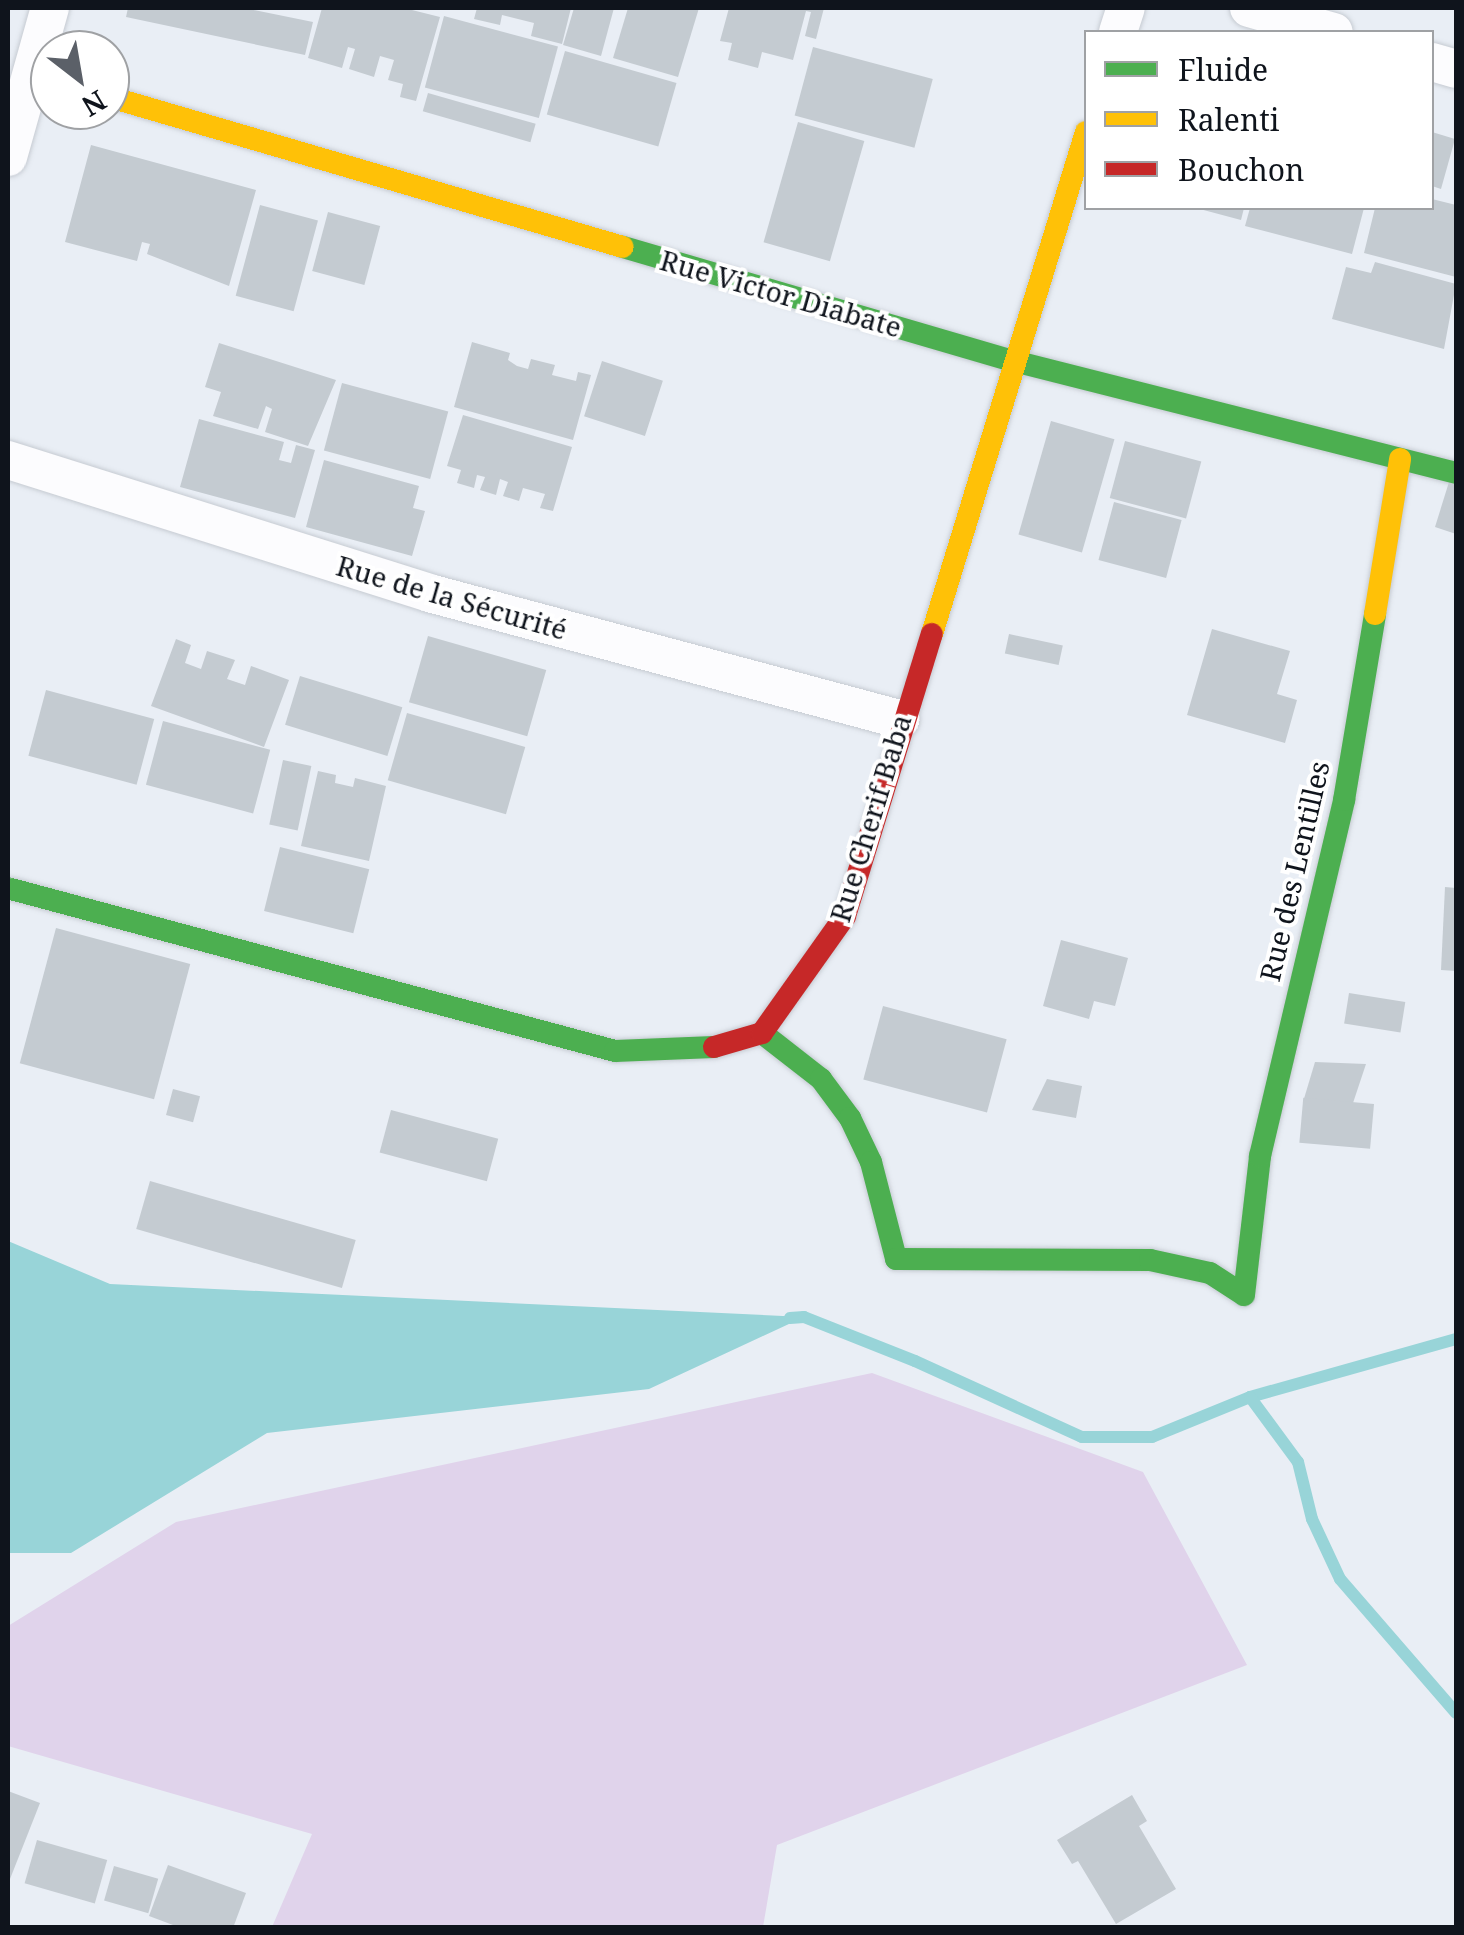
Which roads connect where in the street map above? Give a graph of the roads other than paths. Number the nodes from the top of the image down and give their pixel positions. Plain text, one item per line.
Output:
1 (1250, 8) edge
2 (1327, 30) edge
3 (30, 102) edge
4 (130, 103) edge
5 (1084, 138) edge
6 (8, 157) edge
7 (1014, 361) junction
8 (1400, 459) junction
9 (8, 460) edge
10 (1456, 473) edge
11 (900, 720) junction
12 (12, 888) dead end
13 (762, 1033) junction

1 - 2 street
3 - 6 street
4 - 7 street, Rue Victor Diabate
5 - 7 street, Rue Cherif Baba
7 - 8 street, Rue Victor Diabate
7 - 11 street, Rue Cherif Baba
8 - 10 street, Rue Victor Diabate
8 - 13 street, Rue des Lentilles
9 - 11 street, Rue de la Sécurité
11 - 13 street, Rue Cherif Baba
12 - 13 street

